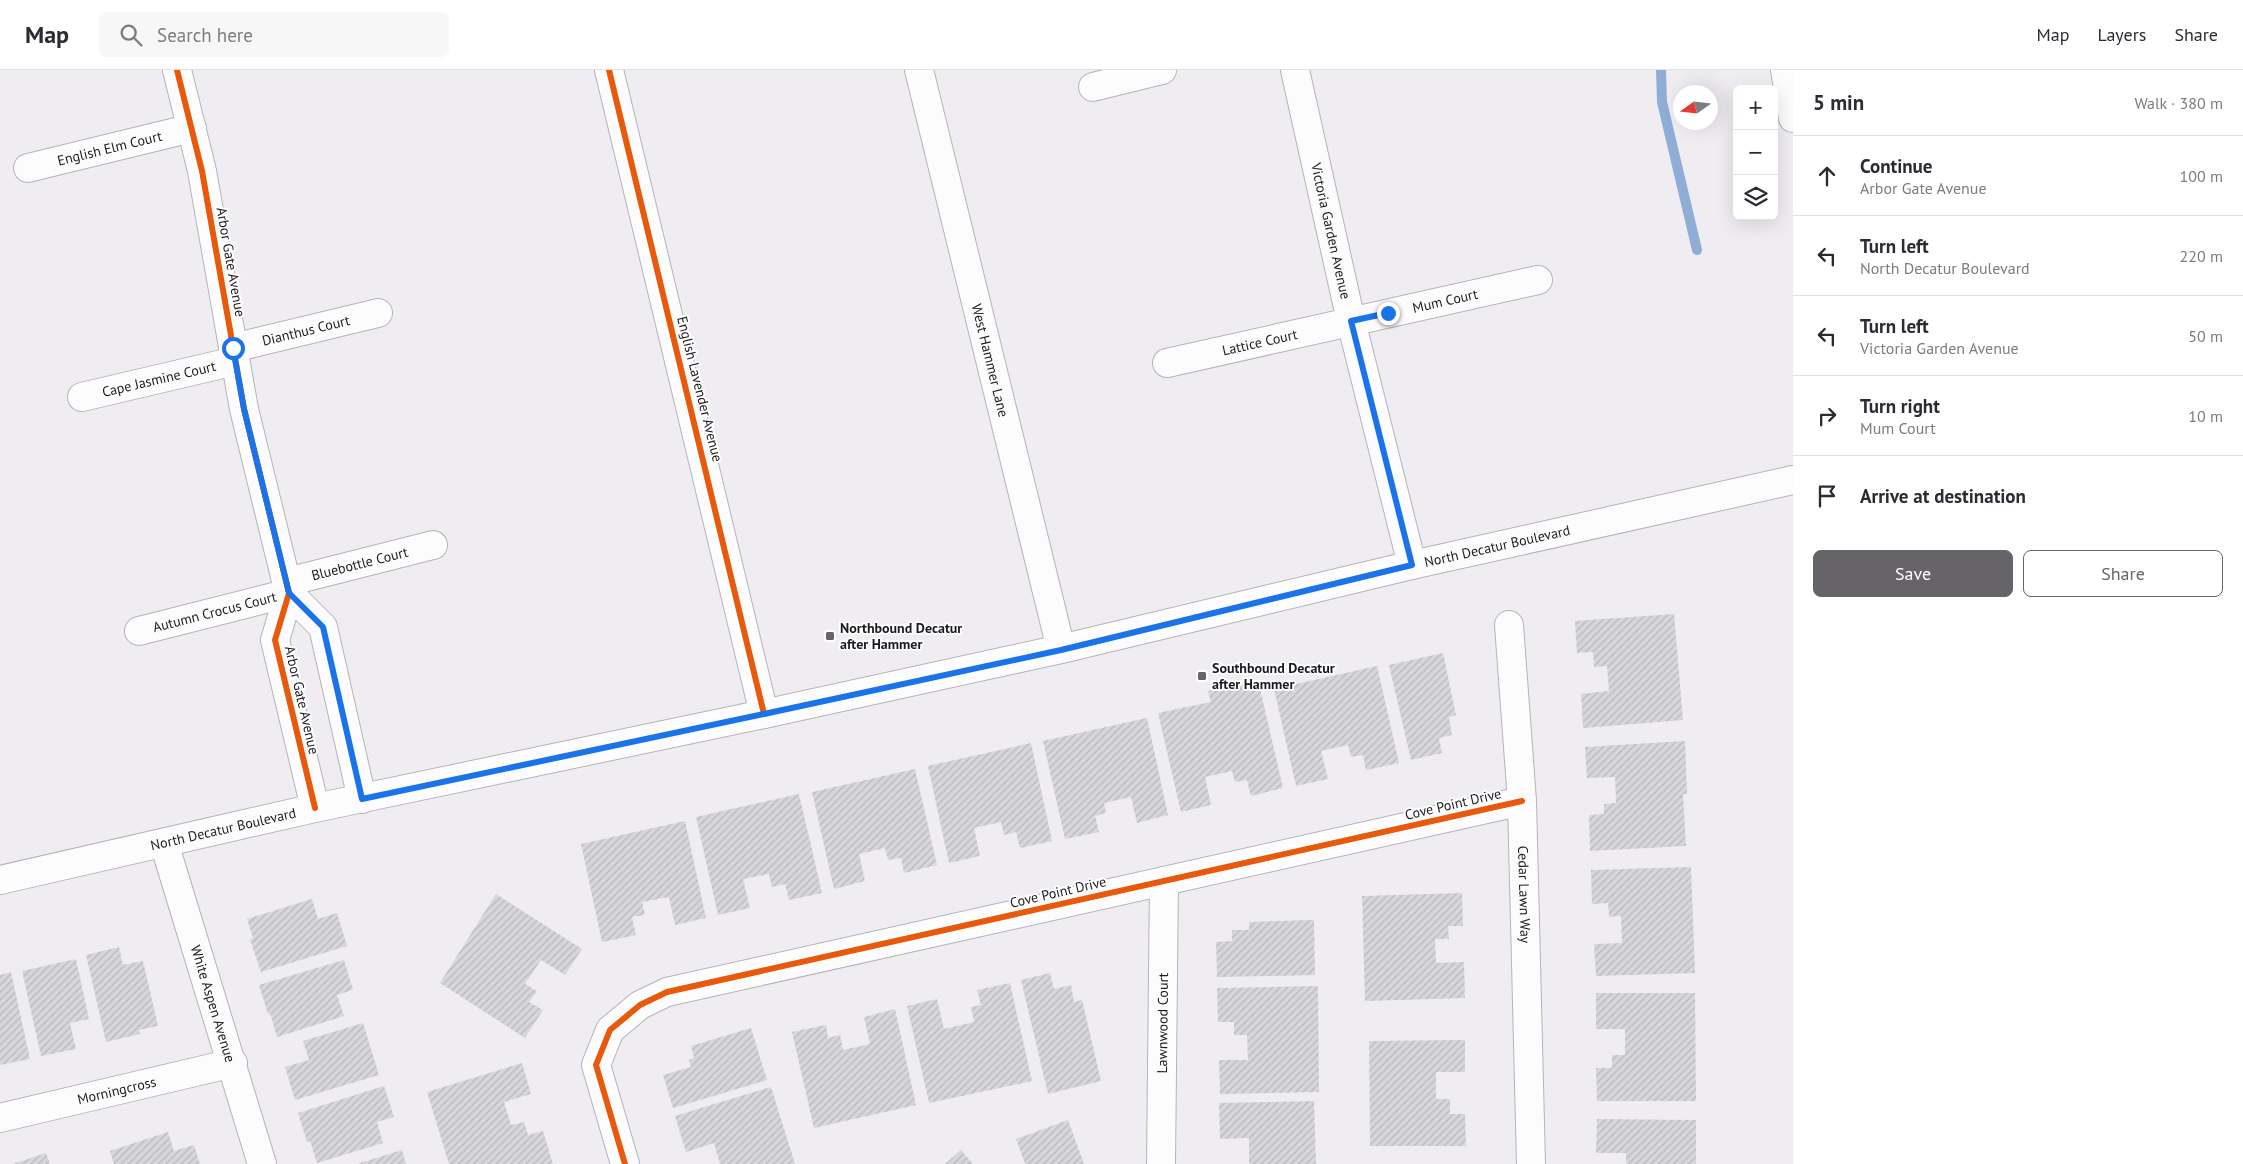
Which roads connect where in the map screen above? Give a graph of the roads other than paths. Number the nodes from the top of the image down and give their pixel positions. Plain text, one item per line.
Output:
1 (176, 70) edge
2 (609, 70) edge
3 (919, 70) edge
4 (1162, 70) edge
5 (1296, 70) edge
6 (1785, 70) edge
7 (1093, 88) dead end
8 (1791, 104) edge
9 (192, 128) junction
10 (28, 168) dead end
11 (1538, 280) dead end
12 (378, 313) dead end
13 (1351, 321) junction
14 (234, 355) junction
15 (1167, 363) dead end
16 (82, 398) dead end
17 (1793, 480) edge
18 (433, 545) dead end
19 (1412, 565) junction
20 (288, 587) junction
21 (1509, 625) dead end
22 (139, 631) dead end
23 (1061, 650) junction
24 (764, 714) junction
25 (362, 799) junction
26 (1522, 801) junction
27 (315, 808) junction
28 (164, 843) junction
29 (0, 880) edge
30 (1164, 881) junction
31 (233, 1063) junction
32 (0, 1118) edge
33 (262, 1164) edge
34 (625, 1164) edge
35 (1161, 1164) edge
36 (1531, 1164) edge

1 - 9 street, Arbor Gate Avenue
2 - 24 street, English Lavender Avenue
3 - 23 street, West Hammer Lane
4 - 7 street
5 - 13 street, Victoria Garden Avenue
6 - 8 street
9 - 10 street, English Elm Court
9 - 14 street, Arbor Gate Avenue
11 - 13 street, Mum Court
12 - 14 street, Dianthus Court
13 - 15 street, Lattice Court
13 - 19 street, Victoria Garden Avenue
14 - 16 street, Cape Jasmine Court
14 - 20 street, Arbor Gate Avenue
17 - 19 street, North Decatur Boulevard
18 - 20 street, Bluebottle Court
19 - 23 street, North Decatur Boulevard
20 - 22 street, Autumn Crocus Court
20 - 25 street
20 - 27 street, Arbor Gate Avenue
21 - 26 street, Cedar Lawn Way
23 - 24 street, North Decatur Boulevard
24 - 25 street, North Decatur Boulevard
25 - 27 street, North Decatur Boulevard
26 - 30 street, Cove Point Drive
26 - 36 street, Cedar Lawn Way
27 - 28 street, North Decatur Boulevard
28 - 29 street, North Decatur Boulevard
28 - 31 street, White Aspen Avenue
30 - 34 street, Cove Point Drive
30 - 35 street, Lawnwood Court
31 - 32 street, Morningcross
31 - 33 street, White Aspen Avenue

